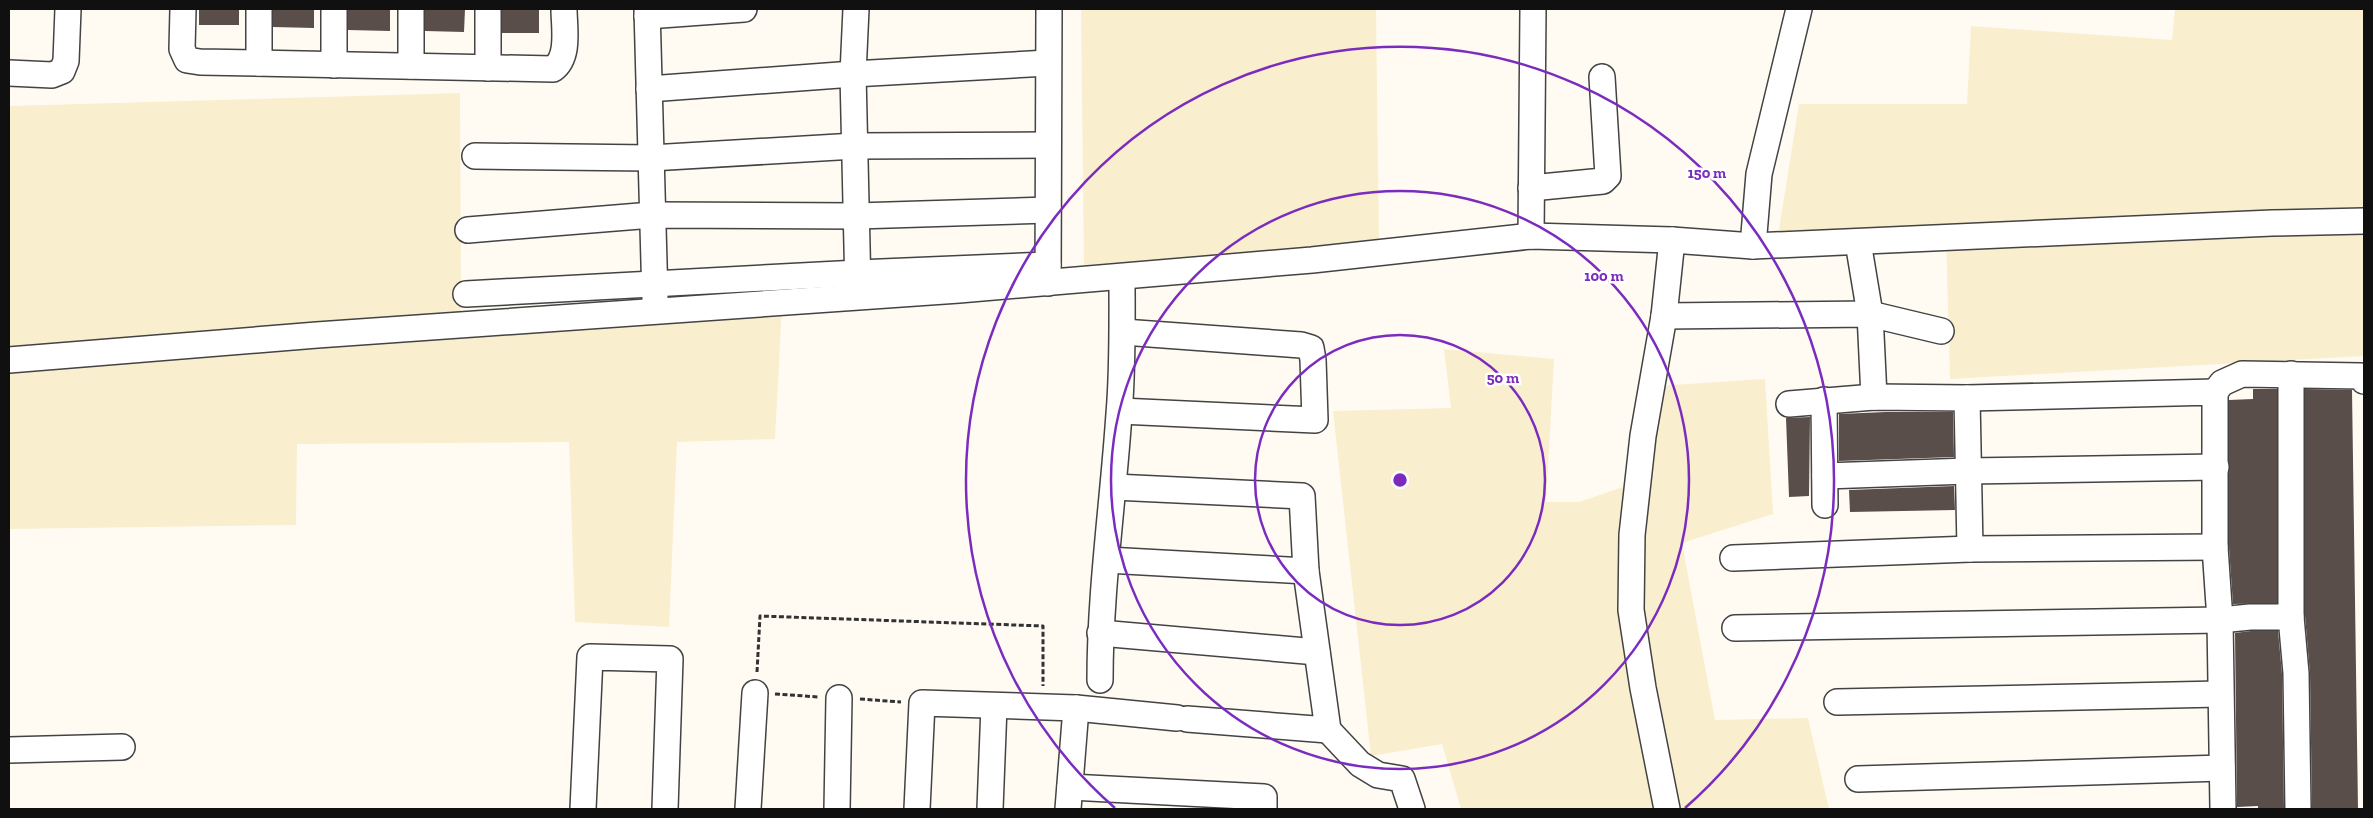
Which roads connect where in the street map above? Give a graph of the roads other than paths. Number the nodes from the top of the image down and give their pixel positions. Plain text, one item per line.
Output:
1 (68, 9) edge
2 (183, 9) edge
3 (259, 9) edge
4 (334, 9) edge
5 (412, 9) edge
6 (488, 9) edge
7 (564, 9) edge
8 (744, 9) edge
9 (856, 9) edge
10 (1049, 9) edge
11 (1533, 9) edge
12 (1799, 9) edge
13 (647, 12) edge
14 (259, 63) junction
15 (1048, 63) junction
16 (334, 65) junction
17 (411, 66) junction
18 (488, 68) junction
19 (9, 74) edge
20 (853, 74) junction
21 (1602, 77) dead end
22 (649, 89) junction
23 (1047, 145) junction
24 (855, 146) junction
25 (475, 156) dead end
26 (651, 158) junction
27 (1531, 188) junction
28 (1048, 210) junction
29 (652, 215) junction
30 (858, 216) junction
31 (2364, 221) edge
32 (468, 230) dead end
33 (1531, 236) junction
34 (1672, 240) junction
35 (1858, 242) junction
36 (1753, 246) junction
37 (858, 273) junction
38 (1048, 274) junction
39 (1122, 277) junction
40 (654, 283) junction
41 (466, 294) dead end
42 (858, 298) junction
43 (656, 311) junction
44 (1870, 314) junction
45 (1664, 316) junction
46 (1940, 331) dead end
47 (1123, 332) junction
48 (9, 360) edge
49 (2291, 374) junction
50 (2364, 381) edge
51 (2215, 392) junction
52 (1874, 397) junction
53 (1967, 398) junction
54 (1824, 400) junction
55 (1789, 404) dead end
56 (1120, 411) junction
57 (2216, 467) junction
58 (1968, 471) junction
59 (1825, 476) junction
60 (1114, 487) junction
61 (1825, 505) dead end
62 (2215, 547) junction
63 (1970, 549) junction
64 (1733, 558) dead end
65 (1107, 560) junction
66 (1306, 571) junction
67 (2291, 617) junction
68 (2220, 620) junction
69 (1735, 628) dead end
70 (1100, 633) junction
71 (1317, 652) junction
72 (1100, 680) dead end
73 (755, 693) road end
74 (2220, 694) junction
75 (839, 698) road end
76 (1837, 702) dead end
77 (994, 706) junction
78 (1076, 708) junction
79 (1328, 730) junction
80 (122, 746) dead end
81 (9, 750) edge
82 (2222, 768) junction
83 (1858, 779) dead end
84 (1069, 798) edge
85 (583, 809) edge
86 (665, 809) edge
87 (748, 809) edge
88 (837, 809) edge
89 (917, 809) edge
90 (990, 809) edge
91 (1264, 809) edge
92 (1412, 809) edge
93 (1667, 809) edge
94 (2223, 809) edge
95 (2298, 809) edge

1 - 19 street
2 - 14 street
3 - 14 street
4 - 16 street
5 - 17 street
6 - 18 street
7 - 18 street
8 - 13 street
9 - 20 street
10 - 15 street
11 - 27 street
12 - 36 street
13 - 22 street
14 - 16 street
15 - 20 street
15 - 23 street
16 - 17 street
17 - 18 street
20 - 22 street
20 - 24 street
21 - 27 street
22 - 26 street
23 - 24 street
23 - 28 street
24 - 26 street
24 - 30 street
25 - 26 street
26 - 29 street
27 - 33 street
28 - 30 street
28 - 38 street
29 - 30 street
29 - 32 street
29 - 40 street
30 - 37 street
31 - 35 street
33 - 34 street
33 - 39 street
34 - 36 street
34 - 45 street
35 - 36 street
35 - 44 street
37 - 38 street
37 - 40 street
37 - 42 street
38 - 39 street
38 - 42 street
39 - 47 street
40 - 41 street
40 - 43 street
42 - 43 street
43 - 48 street
44 - 45 street
44 - 46 street
44 - 52 street
45 - 93 street
47 - 56 street
47 - 56 street
49 - 50 street
49 - 51 street
49 - 67 street
51 - 53 street
51 - 57 street
52 - 53 street
52 - 54 street
53 - 58 street
54 - 55 street
54 - 59 street
56 - 60 street
57 - 58 street
57 - 62 street
58 - 59 street
58 - 63 street
59 - 61 street
60 - 65 street
60 - 66 street
62 - 63 street
62 - 68 street
63 - 64 street
65 - 66 street
65 - 70 street
66 - 71 street
67 - 68 street
67 - 95 street
68 - 69 street
68 - 74 street
70 - 71 street
70 - 72 street
71 - 79 street
73 - 87 street
74 - 76 street
74 - 82 street
75 - 88 street
77 - 78 street
77 - 89 street
77 - 90 street
78 - 79 street
78 - 84 street
79 - 92 street
80 - 81 street
82 - 83 street
82 - 94 street
84 - 91 street
85 - 86 street

